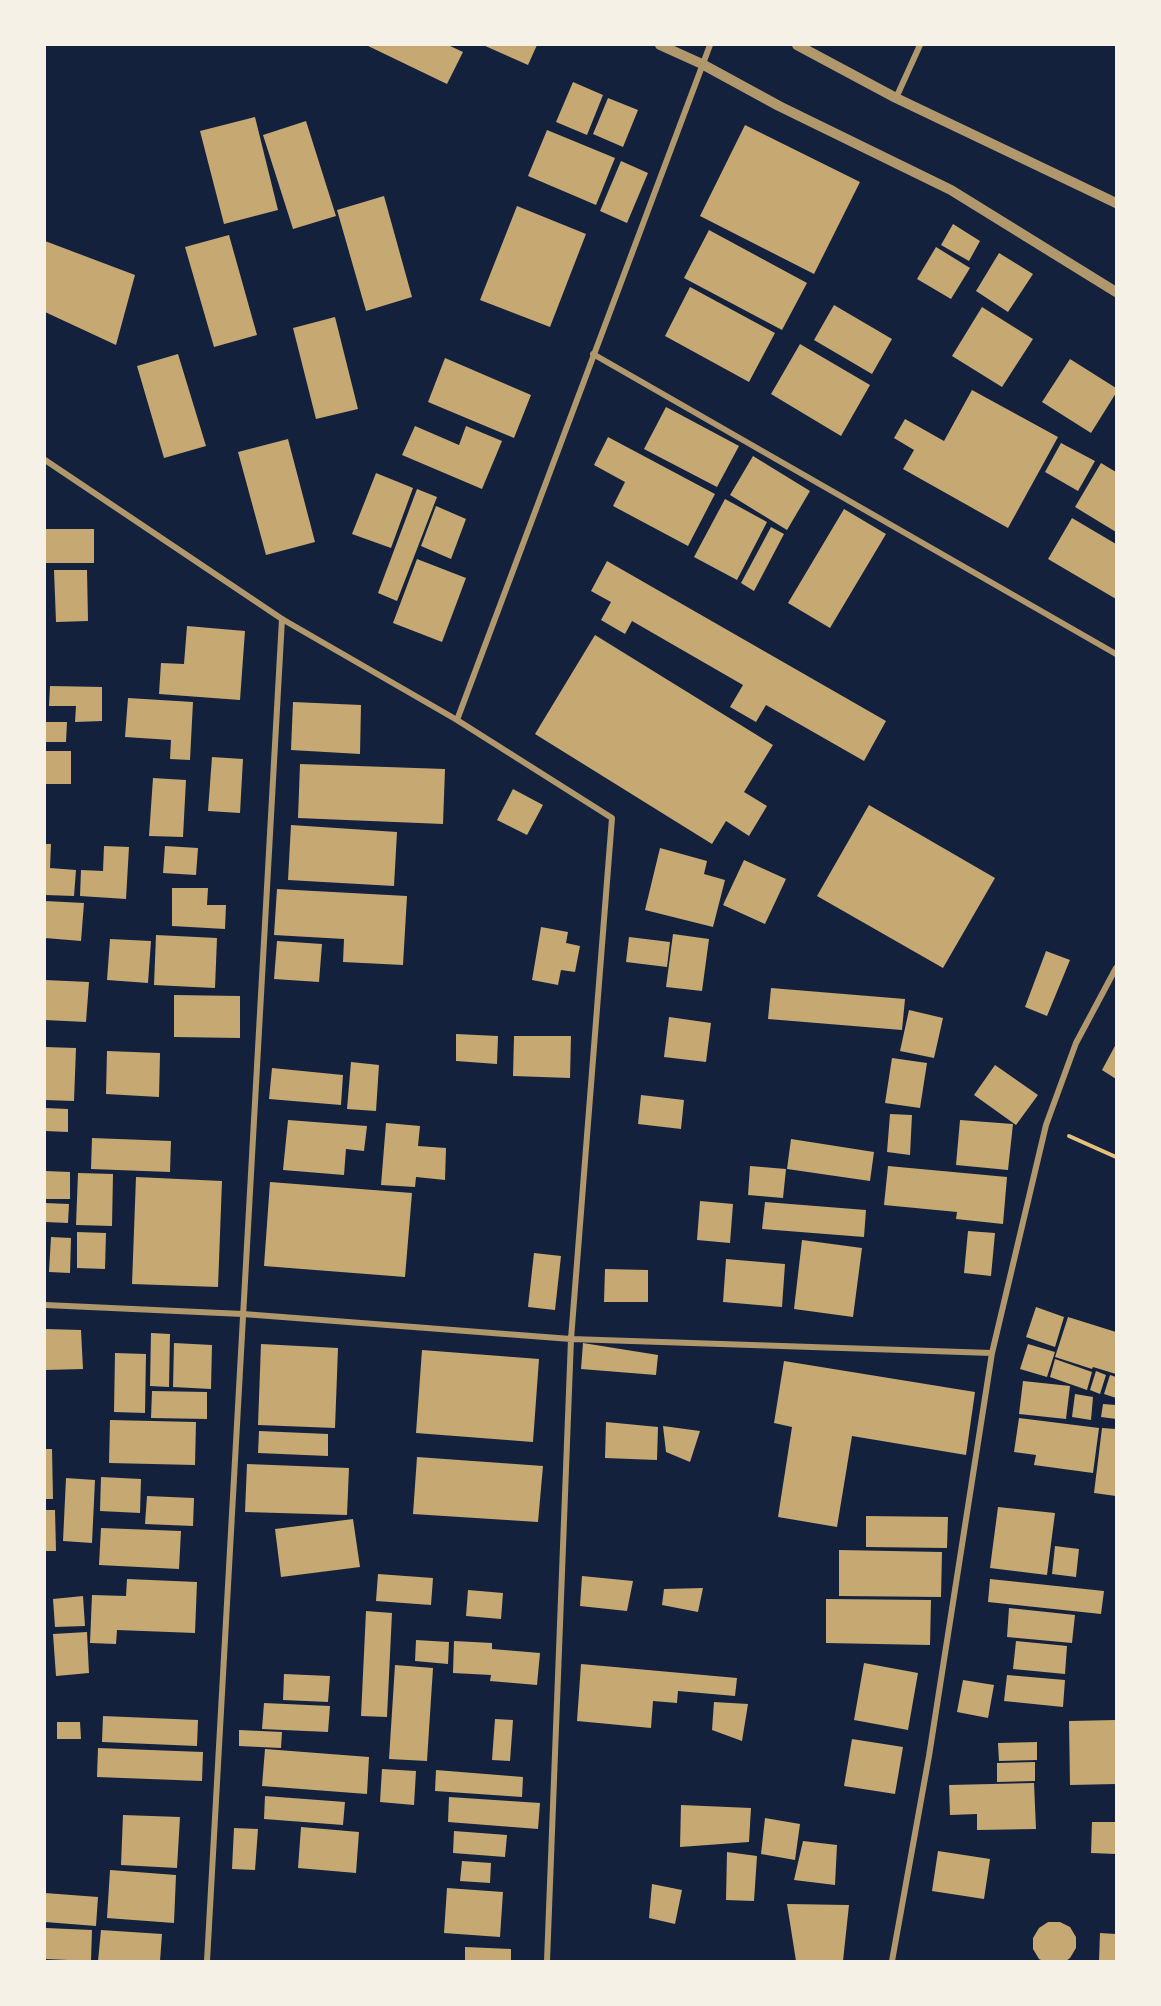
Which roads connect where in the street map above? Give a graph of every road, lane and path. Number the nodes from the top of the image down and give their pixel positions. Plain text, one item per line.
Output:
1 (660, 45) edge
2 (710, 45) edge
3 (797, 45) edge
4 (920, 45) edge
5 (702, 64) junction
6 (897, 98) junction
7 (1116, 203) edge
8 (1116, 292) edge
9 (593, 354) junction
10 (45, 460) edge
11 (282, 619) junction
12 (1116, 654) edge
13 (457, 720) junction
14 (1116, 968) edge
15 (1046, 1125) junction
16 (1116, 1156) edge
17 (45, 1305) edge
18 (243, 1314) junction
19 (571, 1339) junction
20 (992, 1353) junction
21 (207, 1961) edge
22 (547, 1961) edge
23 (892, 1961) edge

1 - 5 street
2 - 5 street
3 - 6 street
4 - 6 street
5 - 8 street
5 - 9 street
6 - 7 street
9 - 12 street
9 - 13 street
10 - 11 street
11 - 13 street
11 - 18 street
13 - 19 street
14 - 15 street
15 - 16 path
15 - 20 street
17 - 18 street
18 - 19 street
18 - 21 street
19 - 20 street
19 - 22 street
20 - 23 street

